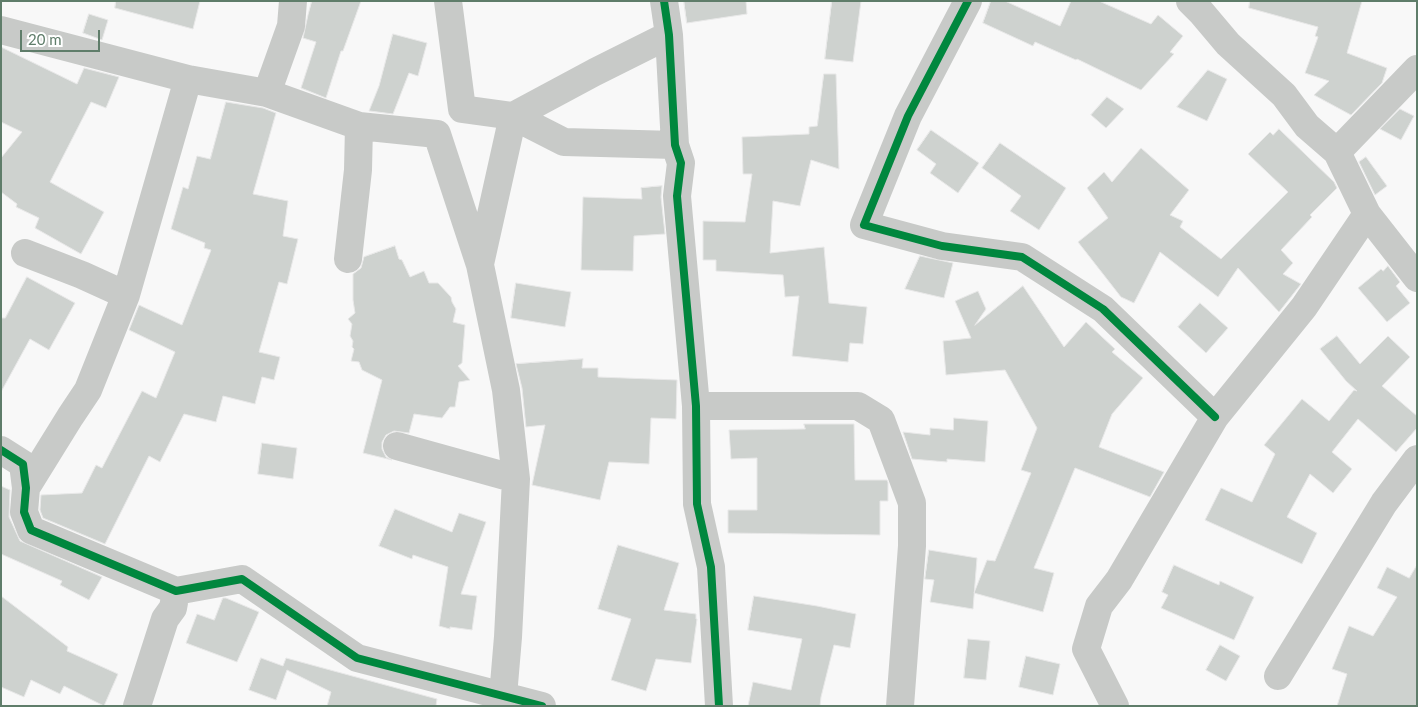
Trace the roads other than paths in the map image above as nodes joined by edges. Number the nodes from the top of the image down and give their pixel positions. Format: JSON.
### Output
{"nodes":[{"id":1,"x":293,"y":1,"type":"edge"},
{"id":2,"x":448,"y":1,"type":"edge"},
{"id":3,"x":664,"y":1,"type":"edge"},
{"id":4,"x":968,"y":1,"type":"edge"},
{"id":5,"x":1202,"y":5,"type":"edge"},
{"id":6,"x":1,"y":30,"type":"edge"},
{"id":7,"x":668,"y":35,"type":"junction"},
{"id":8,"x":1417,"y":69,"type":"edge"},
{"id":9,"x":188,"y":79,"type":"junction"},
{"id":10,"x":267,"y":93,"type":"junction"},
{"id":11,"x":462,"y":109,"type":"junction"},
{"id":12,"x":513,"y":116,"type":"junction"},
{"id":13,"x":359,"y":126,"type":"junction"},
{"id":14,"x":437,"y":134,"type":"junction"},
{"id":15,"x":675,"y":145,"type":"junction"},
{"id":16,"x":1337,"y":152,"type":"junction"},
{"id":17,"x":1367,"y":214,"type":"junction"},
{"id":18,"x":25,"y":253,"type":"dead end"},
{"id":19,"x":348,"y":259,"type":"dead end"},
{"id":20,"x":480,"y":265,"type":"junction"},
{"id":21,"x":1417,"y":278,"type":"edge"},
{"id":22,"x":126,"y":295,"type":"junction"},
{"id":23,"x":696,"y":406,"type":"junction"},
{"id":24,"x":1215,"y":417,"type":"junction"},
{"id":25,"x":396,"y":446,"type":"dead end"},
{"id":26,"x":1,"y":450,"type":"edge"},
{"id":27,"x":1417,"y":459,"type":"edge"},
{"id":28,"x":516,"y":479,"type":"junction"},
{"id":29,"x":26,"y":488,"type":"junction"},
{"id":30,"x":176,"y":591,"type":"junction"},
{"id":31,"x":1278,"y":676,"type":"dead end"},
{"id":32,"x":503,"y":696,"type":"junction"},
{"id":33,"x":137,"y":706,"type":"edge"},
{"id":34,"x":542,"y":706,"type":"edge"},
{"id":35,"x":719,"y":706,"type":"edge"},
{"id":36,"x":900,"y":706,"type":"edge"},
{"id":37,"x":1114,"y":706,"type":"edge"}],
"edges":[{"from":1,"to":10,"type":"street"},
{"from":2,"to":11,"type":"street"},
{"from":3,"to":7,"type":"street"},
{"from":4,"to":24,"type":"street"},
{"from":5,"to":16,"type":"street"},
{"from":6,"to":9,"type":"street"},
{"from":7,"to":12,"type":"street"},
{"from":7,"to":15,"type":"street"},
{"from":8,"to":16,"type":"street"},
{"from":9,"to":10,"type":"street"},
{"from":9,"to":22,"type":"street"},
{"from":10,"to":13,"type":"street"},
{"from":11,"to":12,"type":"street"},
{"from":11,"to":14,"type":"street"},
{"from":12,"to":15,"type":"street"},
{"from":12,"to":20,"type":"street"},
{"from":13,"to":14,"type":"street"},
{"from":13,"to":19,"type":"street"},
{"from":14,"to":20,"type":"street"},
{"from":15,"to":23,"type":"street"},
{"from":16,"to":17,"type":"street"},
{"from":17,"to":21,"type":"street"},
{"from":17,"to":24,"type":"street"},
{"from":18,"to":22,"type":"street"},
{"from":20,"to":28,"type":"street"},
{"from":22,"to":29,"type":"street"},
{"from":23,"to":35,"type":"street"},
{"from":23,"to":36,"type":"street"},
{"from":24,"to":37,"type":"street"},
{"from":25,"to":28,"type":"street"},
{"from":26,"to":29,"type":"street"},
{"from":27,"to":31,"type":"street"},
{"from":28,"to":32,"type":"street"},
{"from":29,"to":30,"type":"street"},
{"from":30,"to":32,"type":"street"},
{"from":30,"to":33,"type":"street"},
{"from":32,"to":34,"type":"street"}]}
